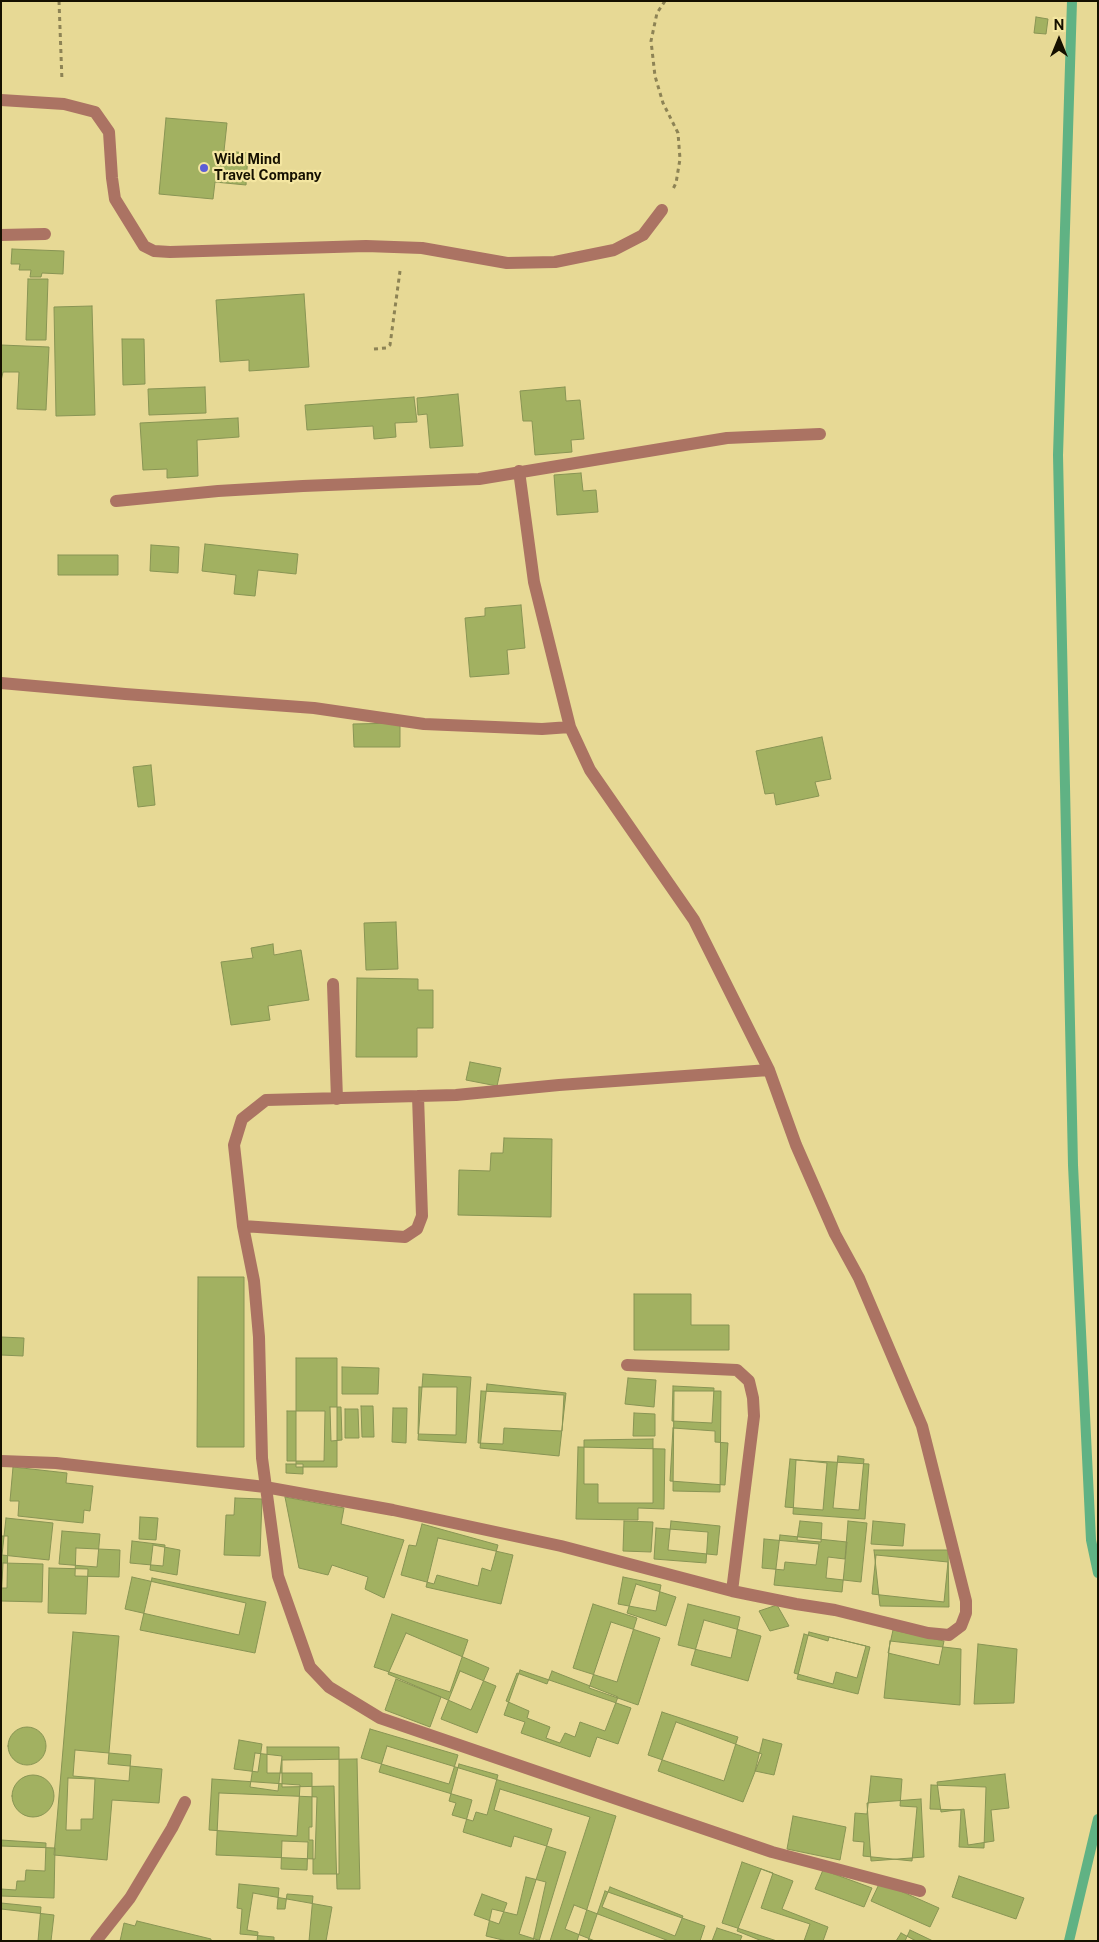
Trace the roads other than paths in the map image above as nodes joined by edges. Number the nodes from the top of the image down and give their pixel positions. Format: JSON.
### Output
{"nodes":[{"id":1,"x":1,"y":100,"type":"edge"},
{"id":2,"x":662,"y":210,"type":"road end"},
{"id":3,"x":45,"y":234,"type":"dead end"},
{"id":4,"x":1,"y":235,"type":"edge"},
{"id":5,"x":820,"y":434,"type":"dead end"},
{"id":6,"x":518,"y":471,"type":"junction"},
{"id":7,"x":116,"y":501,"type":"dead end"},
{"id":8,"x":1,"y":683,"type":"edge"},
{"id":9,"x":570,"y":727,"type":"junction"},
{"id":10,"x":333,"y":984,"type":"dead end"},
{"id":11,"x":769,"y":1070,"type":"junction"},
{"id":12,"x":418,"y":1096,"type":"junction"},
{"id":13,"x":337,"y":1099,"type":"junction"},
{"id":14,"x":243,"y":1226,"type":"junction"},
{"id":15,"x":626,"y":1365,"type":"dead end"},
{"id":16,"x":1,"y":1461,"type":"edge"},
{"id":17,"x":265,"y":1487,"type":"junction"},
{"id":18,"x":732,"y":1591,"type":"junction"},
{"id":19,"x":185,"y":1802,"type":"dead end"},
{"id":20,"x":920,"y":1892,"type":"dead end"},
{"id":21,"x":96,"y":1941,"type":"edge"}],
"edges":[{"from":1,"to":2,"type":"street"},
{"from":3,"to":4,"type":"street"},
{"from":5,"to":6,"type":"street"},
{"from":6,"to":7,"type":"street"},
{"from":6,"to":9,"type":"street"},
{"from":8,"to":9,"type":"street"},
{"from":9,"to":11,"type":"street"},
{"from":10,"to":13,"type":"street"},
{"from":11,"to":12,"type":"street"},
{"from":11,"to":18,"type":"street"},
{"from":12,"to":13,"type":"street"},
{"from":12,"to":14,"type":"street"},
{"from":13,"to":14,"type":"street"},
{"from":14,"to":17,"type":"street"},
{"from":15,"to":18,"type":"street"},
{"from":16,"to":17,"type":"street"},
{"from":17,"to":18,"type":"street"},
{"from":17,"to":20,"type":"street"},
{"from":19,"to":21,"type":"street"}]}
